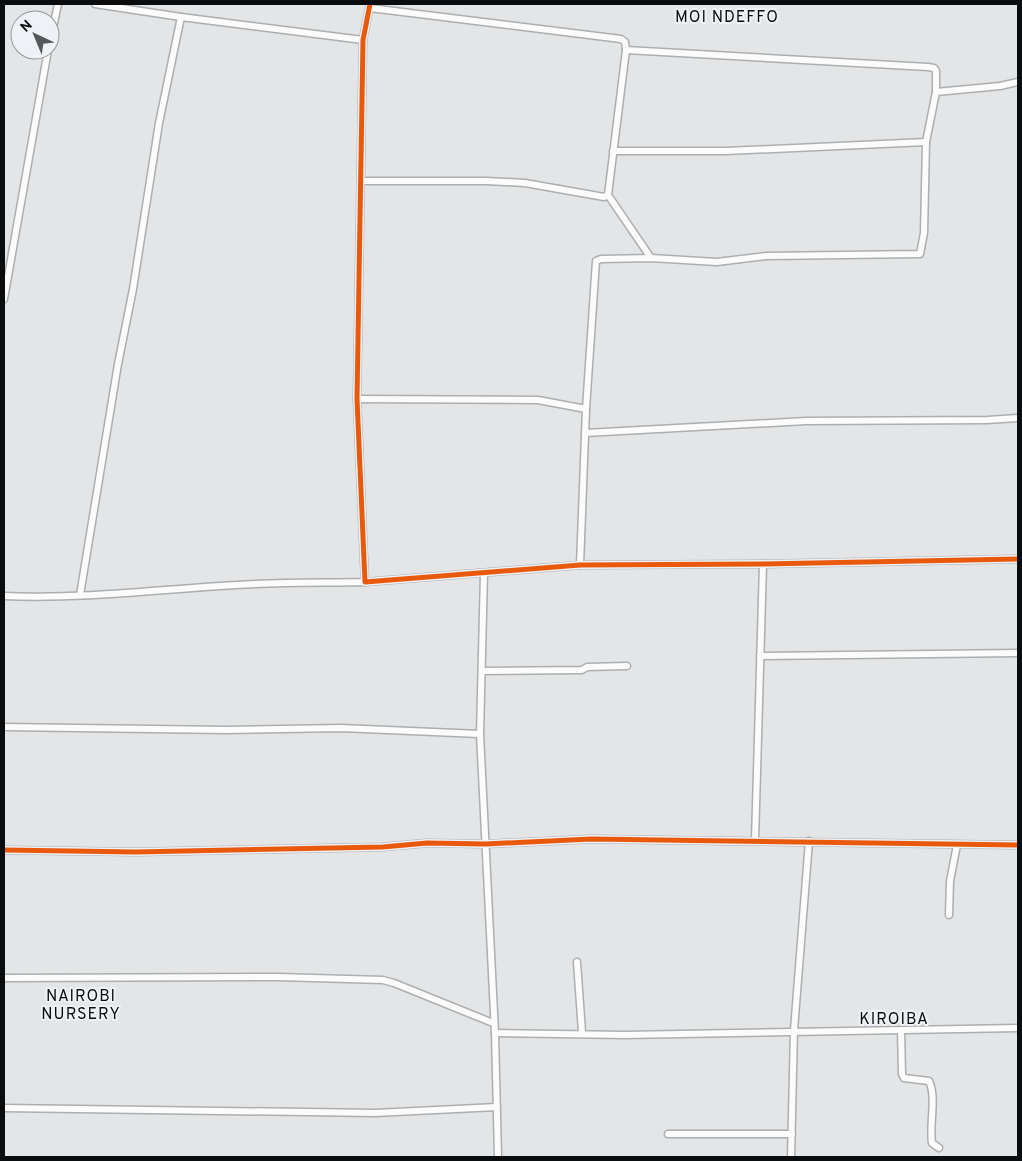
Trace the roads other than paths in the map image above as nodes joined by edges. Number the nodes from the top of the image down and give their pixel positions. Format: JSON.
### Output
{"nodes":[{"id":1,"x":95,"y":4,"type":"edge"},
{"id":2,"x":370,"y":6,"type":"edge"},
{"id":3,"x":181,"y":17,"type":"junction"},
{"id":4,"x":363,"y":40,"type":"junction"},
{"id":5,"x":626,"y":50,"type":"junction"},
{"id":6,"x":46,"y":60,"type":"edge"},
{"id":7,"x":1018,"y":82,"type":"edge"},
{"id":8,"x":936,"y":92,"type":"junction"},
{"id":9,"x":926,"y":142,"type":"junction"},
{"id":10,"x":613,"y":151,"type":"junction"},
{"id":11,"x":361,"y":181,"type":"junction"},
{"id":12,"x":608,"y":195,"type":"junction"},
{"id":13,"x":651,"y":258,"type":"junction"},
{"id":14,"x":4,"y":300,"type":"edge"},
{"id":15,"x":357,"y":399,"type":"junction"},
{"id":16,"x":586,"y":410,"type":"junction"},
{"id":17,"x":1018,"y":418,"type":"edge"},
{"id":18,"x":585,"y":433,"type":"junction"},
{"id":19,"x":1018,"y":559,"type":"edge"},
{"id":20,"x":763,"y":564,"type":"junction"},
{"id":21,"x":580,"y":565,"type":"junction"},
{"id":22,"x":484,"y":573,"type":"junction"},
{"id":23,"x":365,"y":582,"type":"junction"},
{"id":24,"x":80,"y":595,"type":"junction"},
{"id":25,"x":4,"y":596,"type":"edge"},
{"id":26,"x":1018,"y":654,"type":"edge"},
{"id":27,"x":760,"y":656,"type":"junction"},
{"id":28,"x":628,"y":666,"type":"dead end"},
{"id":29,"x":482,"y":670,"type":"junction"},
{"id":30,"x":4,"y":727,"type":"edge"},
{"id":31,"x":480,"y":734,"type":"junction"},
{"id":32,"x":755,"y":841,"type":"junction"},
{"id":33,"x":809,"y":841,"type":"junction"},
{"id":34,"x":486,"y":844,"type":"junction"},
{"id":35,"x":1018,"y":844,"type":"edge"},
{"id":36,"x":956,"y":845,"type":"junction"},
{"id":37,"x":4,"y":850,"type":"edge"},
{"id":38,"x":949,"y":915,"type":"dead end"},
{"id":39,"x":577,"y":962,"type":"dead end"},
{"id":40,"x":4,"y":978,"type":"edge"},
{"id":41,"x":493,"y":1023,"type":"junction"},
{"id":42,"x":1018,"y":1028,"type":"edge"},
{"id":43,"x":794,"y":1030,"type":"junction"},
{"id":44,"x":902,"y":1030,"type":"junction"},
{"id":45,"x":582,"y":1032,"type":"junction"},
{"id":46,"x":495,"y":1033,"type":"junction"},
{"id":47,"x":497,"y":1107,"type":"junction"},
{"id":48,"x":4,"y":1108,"type":"edge"},
{"id":49,"x":668,"y":1134,"type":"dead end"},
{"id":50,"x":792,"y":1134,"type":"junction"},
{"id":51,"x":939,"y":1148,"type":"dead end"},
{"id":52,"x":498,"y":1157,"type":"edge"},
{"id":53,"x":790,"y":1157,"type":"edge"}],
"edges":[{"from":1,"to":3,"type":"street"},
{"from":2,"to":4,"type":"street"},
{"from":2,"to":5,"type":"street"},
{"from":3,"to":4,"type":"street"},
{"from":3,"to":24,"type":"street"},
{"from":4,"to":11,"type":"street"},
{"from":5,"to":8,"type":"street"},
{"from":5,"to":10,"type":"street"},
{"from":6,"to":14,"type":"street"},
{"from":7,"to":8,"type":"street"},
{"from":8,"to":9,"type":"street"},
{"from":9,"to":10,"type":"street"},
{"from":9,"to":13,"type":"street"},
{"from":10,"to":12,"type":"street"},
{"from":11,"to":12,"type":"street"},
{"from":11,"to":15,"type":"street"},
{"from":12,"to":13,"type":"street"},
{"from":13,"to":16,"type":"street"},
{"from":15,"to":16,"type":"street"},
{"from":15,"to":23,"type":"street"},
{"from":16,"to":18,"type":"street"},
{"from":17,"to":18,"type":"street"},
{"from":18,"to":21,"type":"street"},
{"from":19,"to":20,"type":"street"},
{"from":20,"to":21,"type":"street"},
{"from":20,"to":27,"type":"street"},
{"from":21,"to":22,"type":"street"},
{"from":22,"to":23,"type":"street"},
{"from":22,"to":29,"type":"street"},
{"from":23,"to":24,"type":"street"},
{"from":24,"to":25,"type":"street"},
{"from":26,"to":27,"type":"street"},
{"from":27,"to":32,"type":"street"},
{"from":28,"to":29,"type":"street"},
{"from":29,"to":31,"type":"street"},
{"from":30,"to":31,"type":"street"},
{"from":31,"to":34,"type":"street"},
{"from":32,"to":33,"type":"street"},
{"from":32,"to":34,"type":"street"},
{"from":33,"to":36,"type":"street"},
{"from":33,"to":43,"type":"street"},
{"from":34,"to":37,"type":"street"},
{"from":34,"to":41,"type":"street"},
{"from":35,"to":36,"type":"street"},
{"from":36,"to":38,"type":"street"},
{"from":39,"to":45,"type":"street"},
{"from":40,"to":41,"type":"street"},
{"from":41,"to":46,"type":"street"},
{"from":42,"to":44,"type":"street"},
{"from":43,"to":44,"type":"street"},
{"from":43,"to":45,"type":"street"},
{"from":43,"to":50,"type":"street"},
{"from":44,"to":51,"type":"street"},
{"from":45,"to":46,"type":"street"},
{"from":46,"to":47,"type":"street"},
{"from":47,"to":48,"type":"street"},
{"from":47,"to":52,"type":"street"},
{"from":49,"to":50,"type":"street"},
{"from":50,"to":53,"type":"street"}]}
